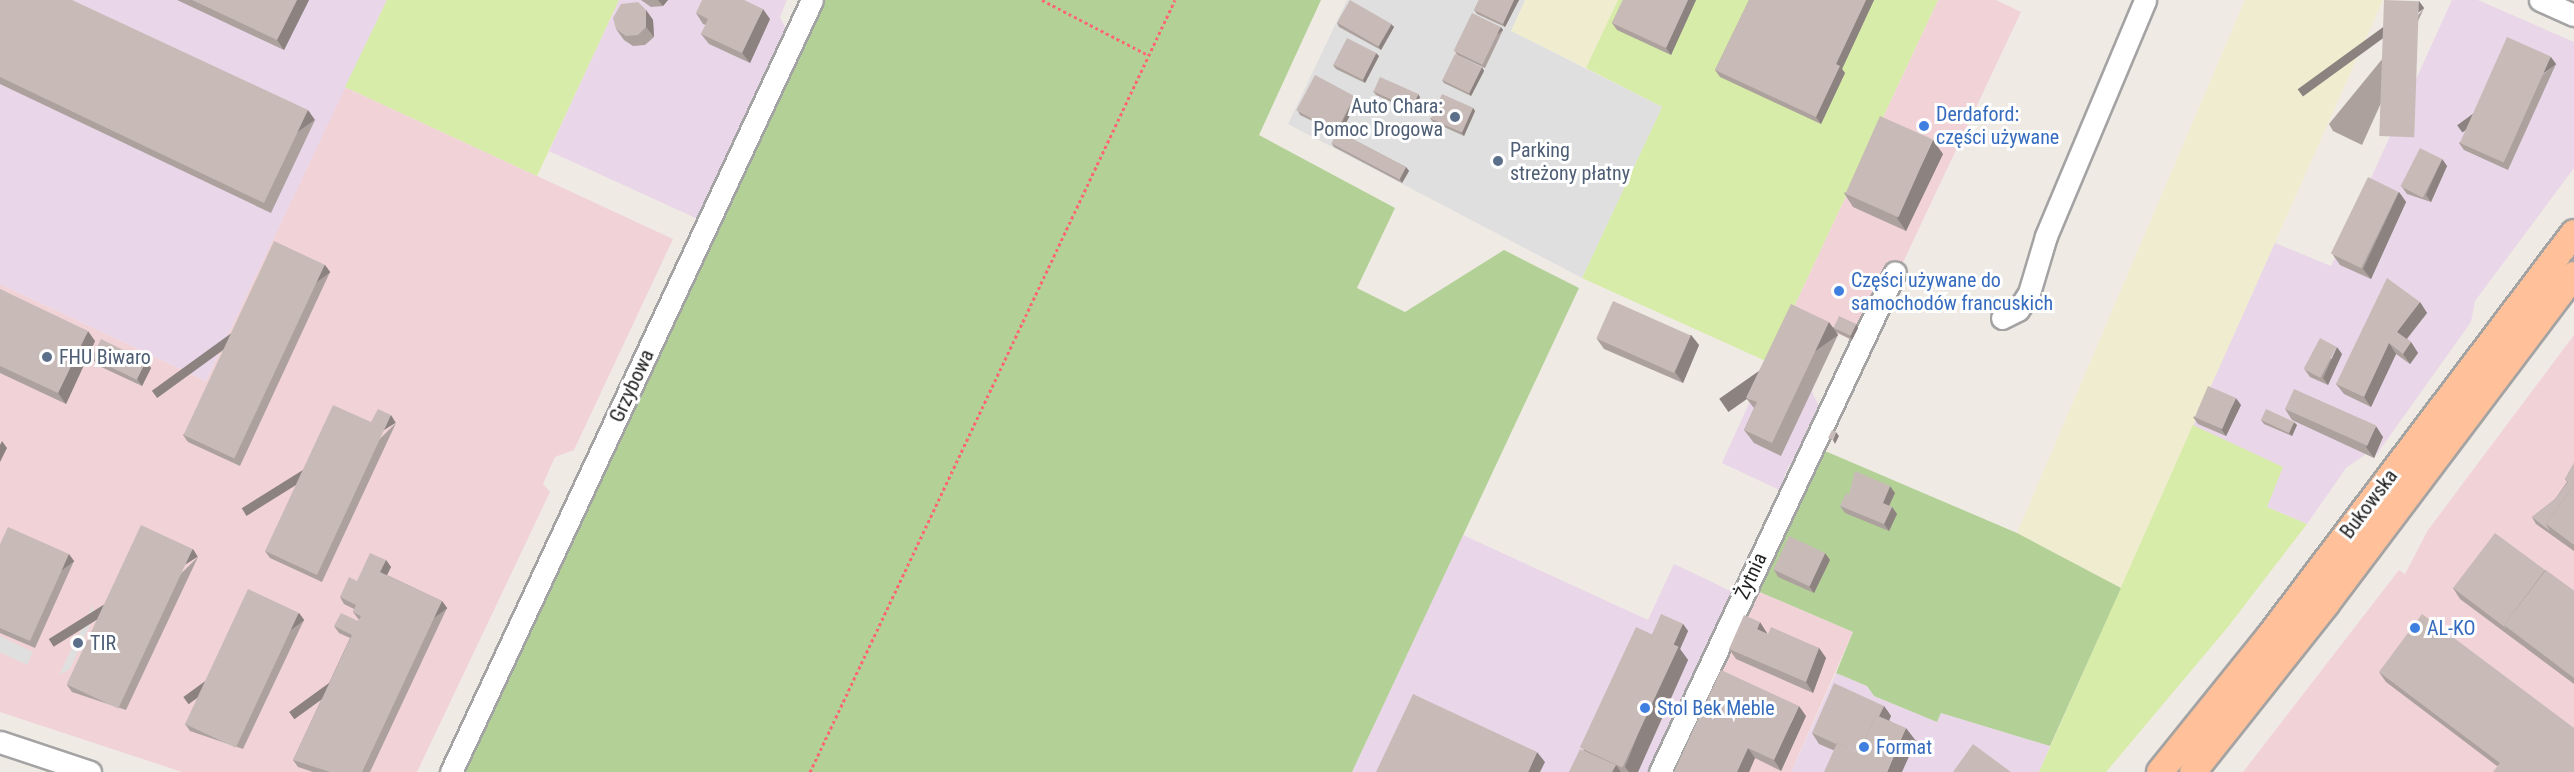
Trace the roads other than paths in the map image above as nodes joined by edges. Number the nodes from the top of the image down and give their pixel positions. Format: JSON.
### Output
{"nodes":[{"id":1,"x":812,"y":0,"type":"edge"},
{"id":2,"x":2145,"y":0,"type":"edge"},
{"id":3,"x":2540,"y":0,"type":"edge"},
{"id":4,"x":2574,"y":15,"type":"edge"},
{"id":5,"x":2574,"y":233,"type":"edge"},
{"id":6,"x":1894,"y":272,"type":"dead end"},
{"id":7,"x":2574,"y":275,"type":"edge"},
{"id":8,"x":2002,"y":318,"type":"dead end"},
{"id":9,"x":0,"y":742,"type":"edge"},
{"id":10,"x":90,"y":772,"type":"edge"},
{"id":11,"x":451,"y":772,"type":"edge"},
{"id":12,"x":1660,"y":772,"type":"edge"},
{"id":13,"x":2160,"y":772,"type":"edge"},
{"id":14,"x":2193,"y":772,"type":"edge"}],
"edges":[{"from":1,"to":11,"type":"street","name":"Grzybowa"},
{"from":2,"to":8,"type":"street"},
{"from":3,"to":4,"type":"street"},
{"from":5,"to":13,"type":"main road","name":"Bukowska"},
{"from":6,"to":12,"type":"street","name":"Żytnia"},
{"from":7,"to":14,"type":"main road","name":"Bukowska"},
{"from":9,"to":10,"type":"street"}]}
